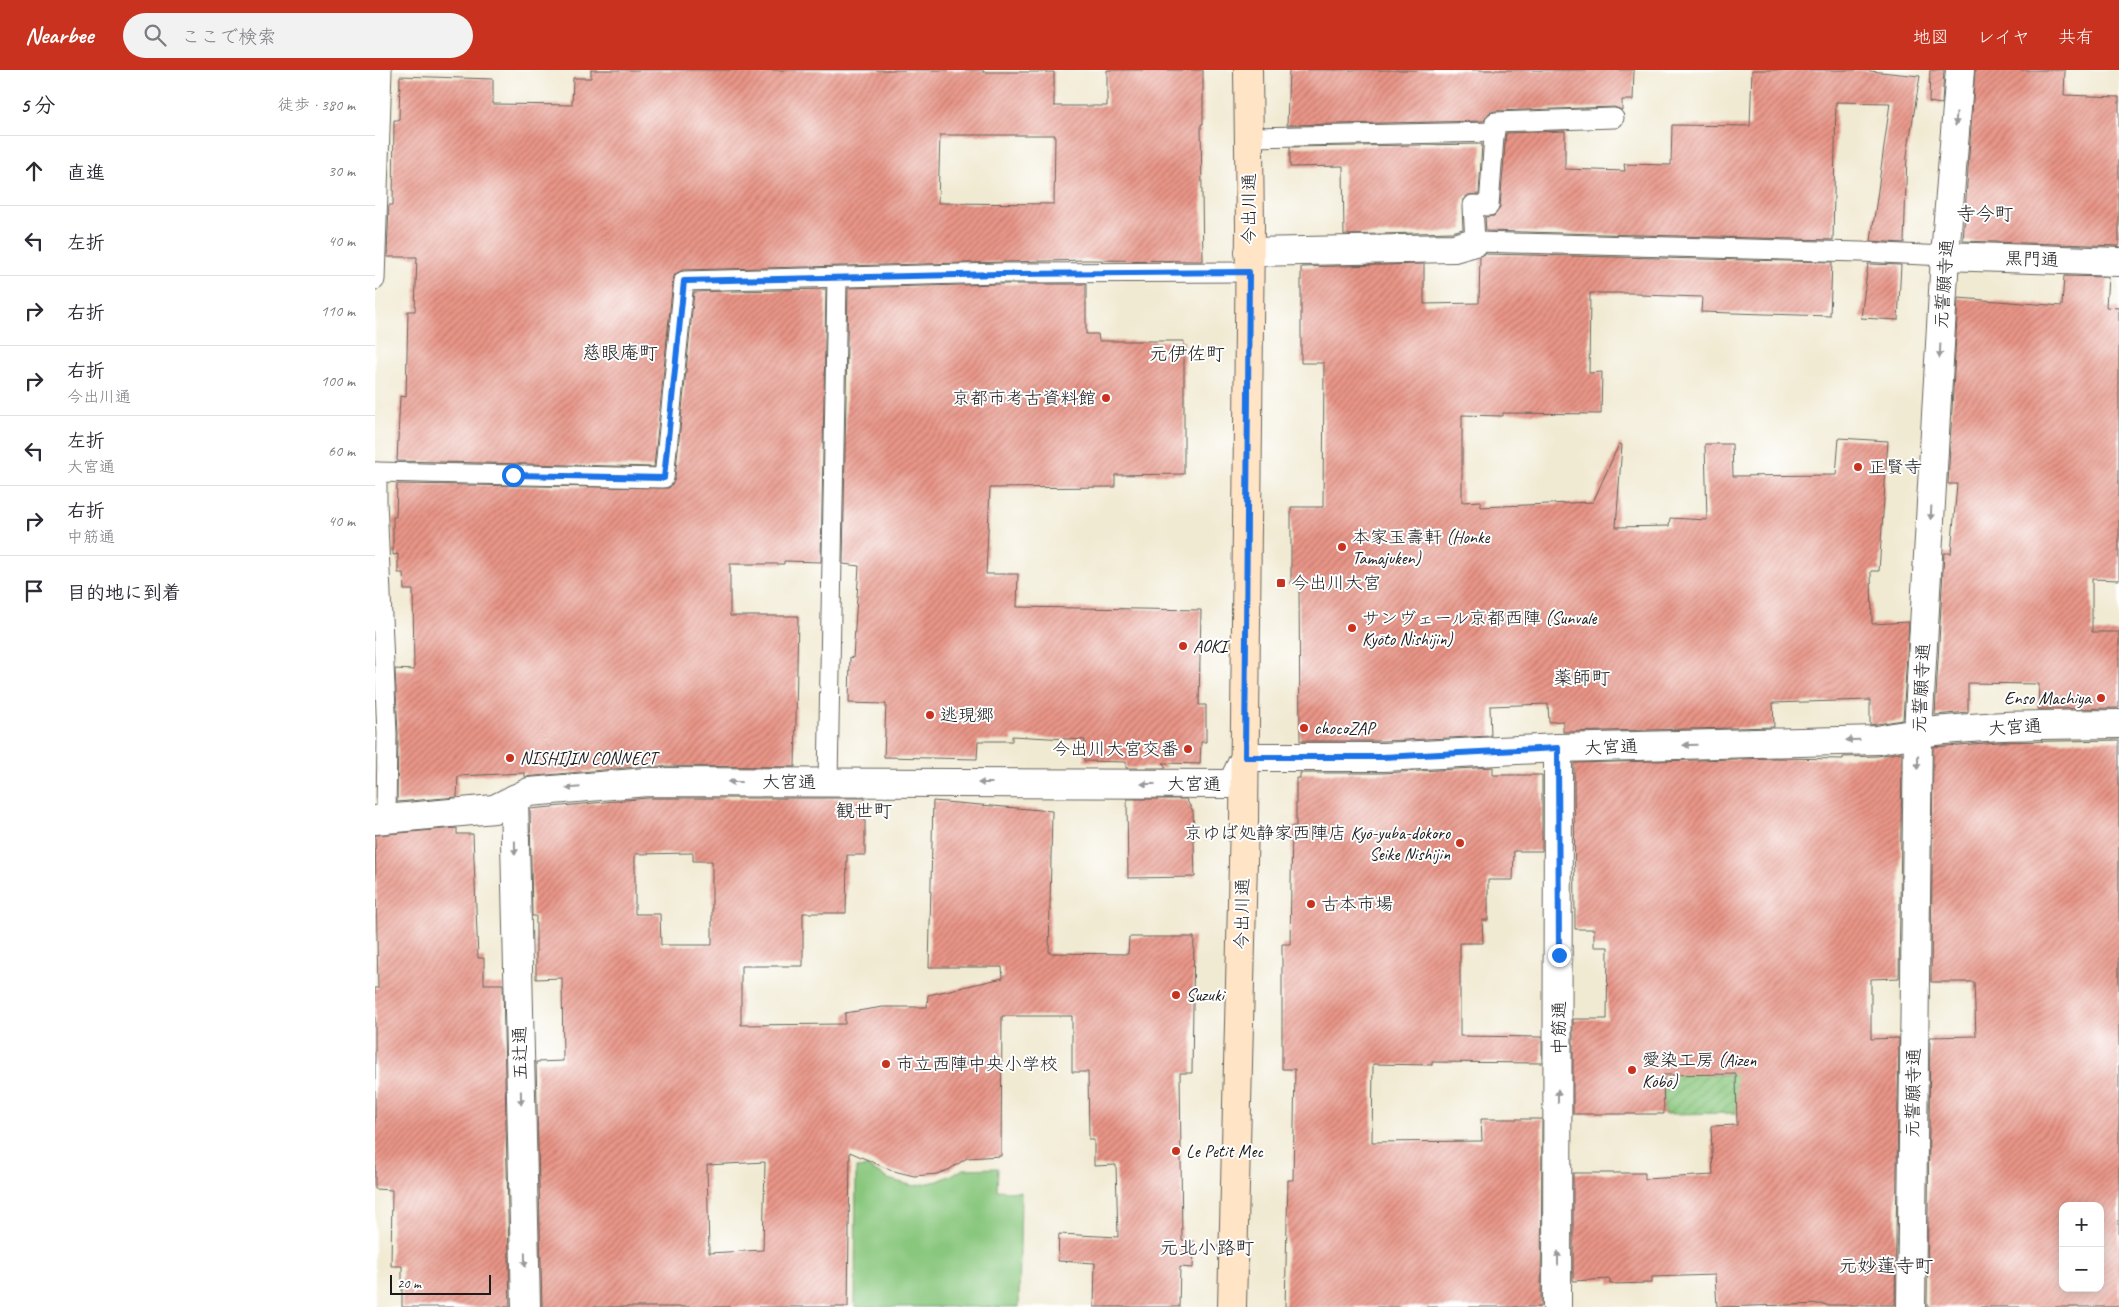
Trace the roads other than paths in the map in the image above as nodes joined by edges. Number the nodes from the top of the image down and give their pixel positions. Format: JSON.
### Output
{"nodes":[{"id":1,"x":382,"y":70,"type":"edge"},
{"id":2,"x":1248,"y":70,"type":"edge"},
{"id":3,"x":1960,"y":70,"type":"edge"},
{"id":4,"x":1613,"y":118,"type":"dead end"},
{"id":5,"x":1495,"y":132,"type":"junction"},
{"id":6,"x":1248,"y":137,"type":"junction"},
{"id":7,"x":1475,"y":242,"type":"junction"},
{"id":8,"x":1945,"y":256,"type":"junction"},
{"id":9,"x":1249,"y":262,"type":"junction"},
{"id":10,"x":2119,"y":262,"type":"edge"},
{"id":11,"x":837,"y":278,"type":"junction"},
{"id":12,"x":375,"y":280,"type":"edge"},
{"id":13,"x":376,"y":472,"type":"edge"},
{"id":14,"x":2119,"y":724,"type":"edge"},
{"id":15,"x":1918,"y":732,"type":"junction"},
{"id":16,"x":1558,"y":748,"type":"junction"},
{"id":17,"x":1245,"y":757,"type":"junction"},
{"id":18,"x":828,"y":782,"type":"junction"},
{"id":19,"x":514,"y":799,"type":"junction"},
{"id":20,"x":380,"y":820,"type":"edge"},
{"id":21,"x":526,"y":1307,"type":"edge"},
{"id":22,"x":1232,"y":1307,"type":"edge"},
{"id":23,"x":1557,"y":1307,"type":"edge"},
{"id":24,"x":1911,"y":1307,"type":"edge"}],
"edges":[{"from":1,"to":12,"type":"lane"},
{"from":2,"to":6,"type":"main road","name":"今出川通"},
{"from":3,"to":8,"type":"street","name":"元誓願寺通","one_way":true},
{"from":4,"to":5,"type":"lane"},
{"from":5,"to":6,"type":"lane"},
{"from":5,"to":7,"type":"lane"},
{"from":6,"to":9,"type":"main road","name":"今出川通"},
{"from":7,"to":8,"type":"lane"},
{"from":7,"to":9,"type":"street"},
{"from":8,"to":10,"type":"street","name":"黒門通"},
{"from":8,"to":15,"type":"street","name":"元誓願寺通","one_way":true},
{"from":9,"to":11,"type":"lane"},
{"from":9,"to":17,"type":"main road","name":"今出川通"},
{"from":11,"to":13,"type":"lane"},
{"from":11,"to":18,"type":"lane"},
{"from":13,"to":20,"type":"lane"},
{"from":14,"to":15,"type":"street","name":"大宮通"},
{"from":15,"to":16,"type":"street","name":"大宮通","one_way":true},
{"from":15,"to":24,"type":"street","name":"元誓願寺通","one_way":true},
{"from":16,"to":17,"type":"street","name":"大宮通"},
{"from":23,"to":16,"type":"street","name":"中筋通","one_way":true},
{"from":17,"to":18,"type":"street","name":"大宮通","one_way":true},
{"from":17,"to":22,"type":"main road","name":"今出川通"},
{"from":18,"to":19,"type":"street","name":"大宮通","one_way":true},
{"from":19,"to":20,"type":"street","name":"大宮通"},
{"from":19,"to":21,"type":"street","name":"五辻通","one_way":true}]}
